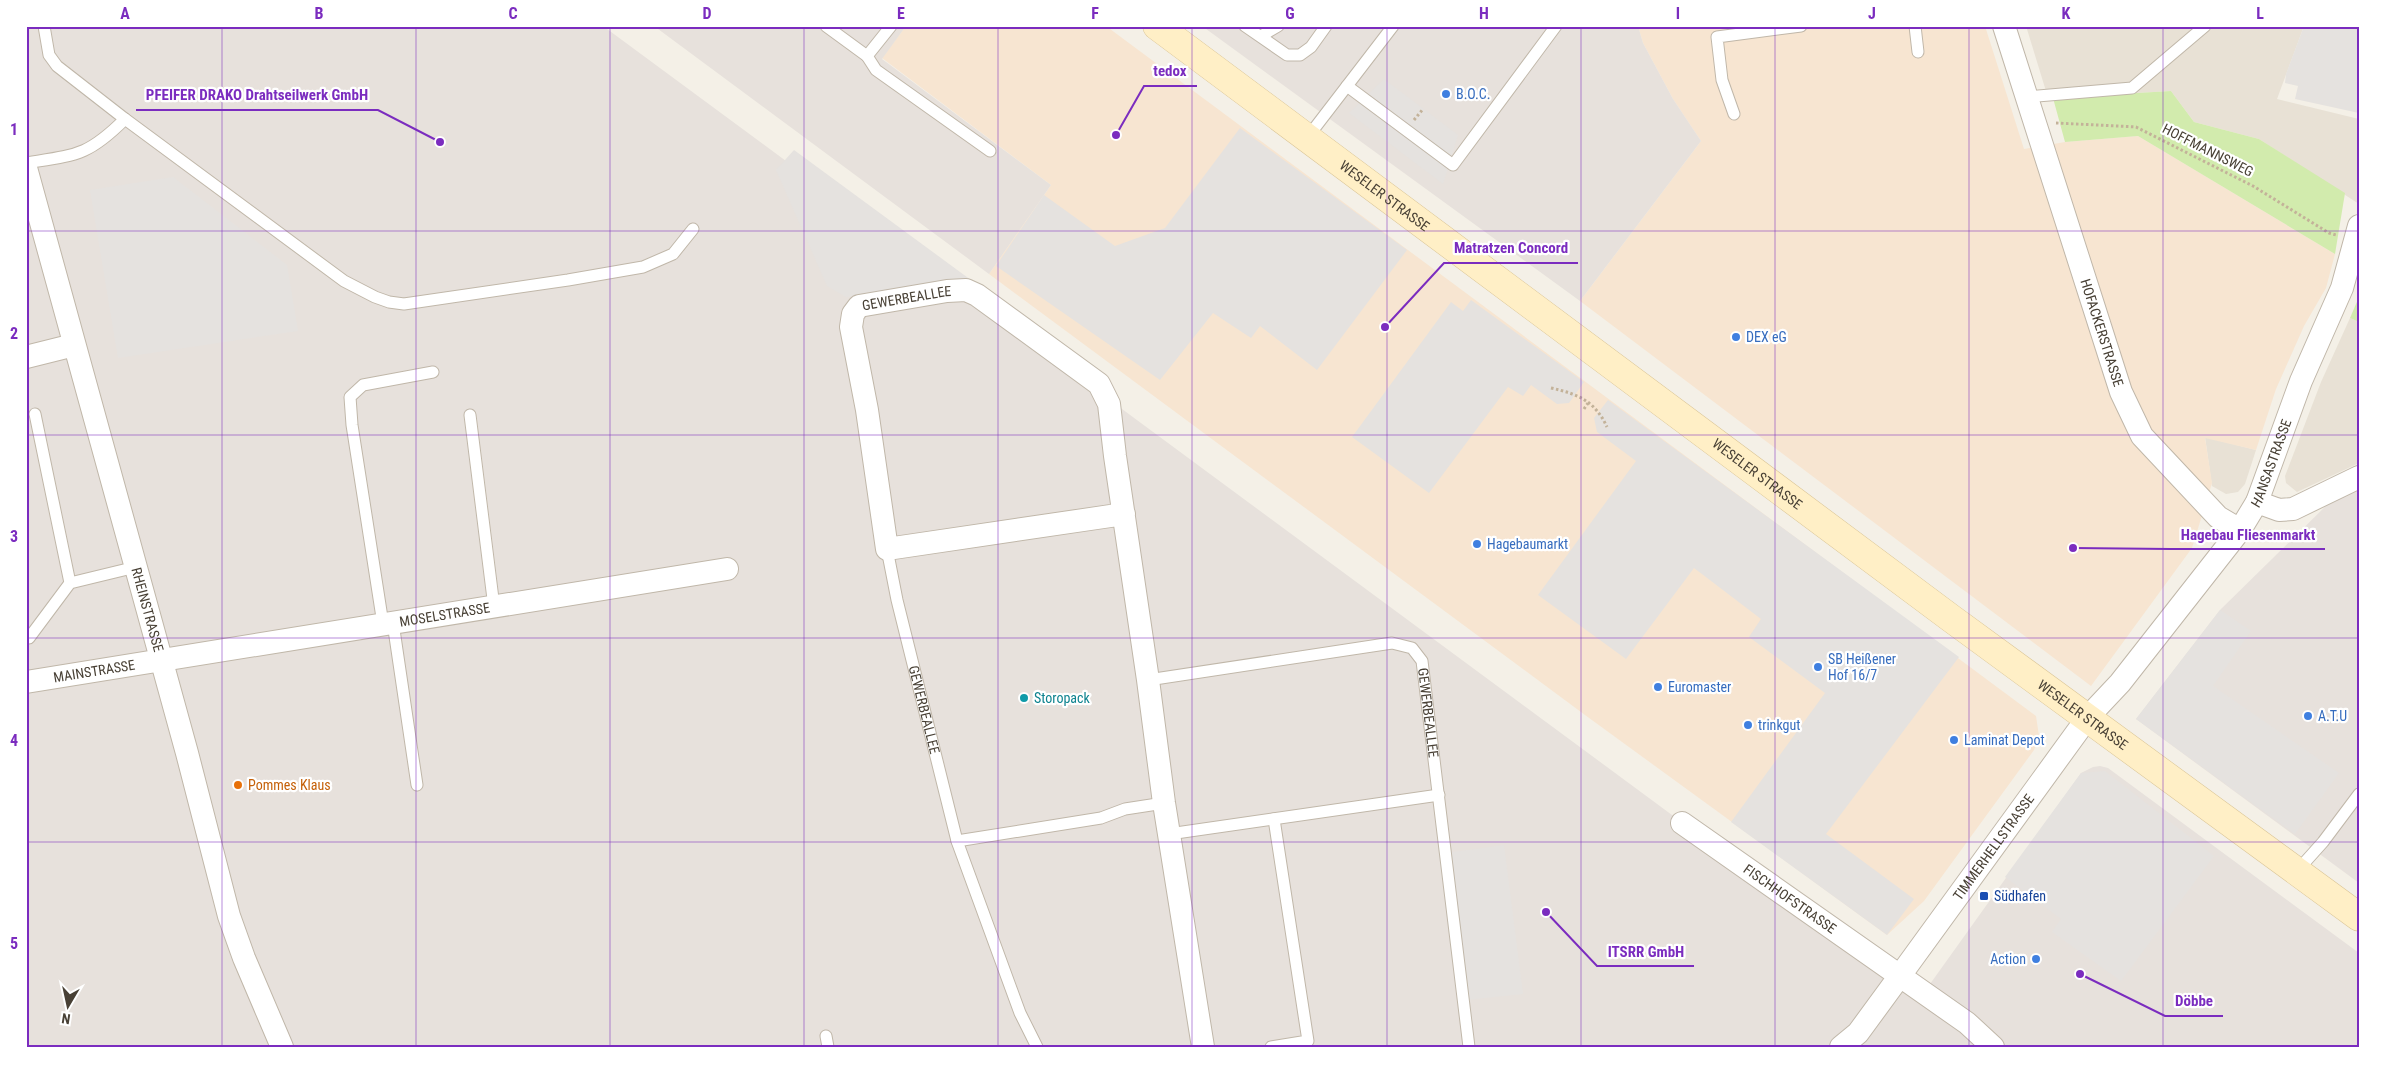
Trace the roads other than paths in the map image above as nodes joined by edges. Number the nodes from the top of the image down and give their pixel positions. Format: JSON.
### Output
{"nodes":[{"id":1,"x":44,"y":26,"type":"edge"},
{"id":2,"x":826,"y":26,"type":"edge"},
{"id":3,"x":891,"y":26,"type":"edge"},
{"id":4,"x":1157,"y":26,"type":"edge"},
{"id":5,"x":1245,"y":26,"type":"edge"},
{"id":6,"x":1278,"y":26,"type":"edge"},
{"id":7,"x":1326,"y":26,"type":"edge"},
{"id":8,"x":1393,"y":26,"type":"edge"},
{"id":9,"x":1556,"y":26,"type":"edge"},
{"id":10,"x":1801,"y":26,"type":"edge"},
{"id":11,"x":1915,"y":26,"type":"edge"},
{"id":12,"x":2004,"y":26,"type":"edge"},
{"id":13,"x":2205,"y":26,"type":"edge"},
{"id":14,"x":1261,"y":36,"type":"junction"},
{"id":15,"x":1918,"y":52,"type":"dead end"},
{"id":16,"x":867,"y":56,"type":"junction"},
{"id":17,"x":1347,"y":86,"type":"junction"},
{"id":18,"x":2027,"y":97,"type":"junction"},
{"id":19,"x":1734,"y":114,"type":"dead end"},
{"id":20,"x":125,"y":119,"type":"junction"},
{"id":21,"x":1307,"y":138,"type":"junction"},
{"id":22,"x":990,"y":151,"type":"dead end"},
{"id":23,"x":26,"y":162,"type":"edge"},
{"id":24,"x":26,"y":168,"type":"edge"},
{"id":25,"x":33,"y":220,"type":"edge"},
{"id":26,"x":693,"y":229,"type":"dead end"},
{"id":27,"x":2357,"y":233,"type":"edge"},
{"id":28,"x":74,"y":345,"type":"junction"},
{"id":29,"x":26,"y":357,"type":"edge"},
{"id":30,"x":433,"y":372,"type":"dead end"},
{"id":31,"x":35,"y":414,"type":"dead end"},
{"id":32,"x":470,"y":414,"type":"dead end"},
{"id":33,"x":2359,"y":477,"type":"edge"},
{"id":34,"x":2257,"y":502,"type":"junction"},
{"id":35,"x":1124,"y":514,"type":"junction"},
{"id":36,"x":2240,"y":530,"type":"junction"},
{"id":37,"x":887,"y":549,"type":"junction"},
{"id":38,"x":136,"y":567,"type":"junction"},
{"id":39,"x":727,"y":568,"type":"dead end"},
{"id":40,"x":70,"y":583,"type":"junction"},
{"id":41,"x":494,"y":606,"type":"junction"},
{"id":42,"x":388,"y":624,"type":"junction"},
{"id":43,"x":26,"y":638,"type":"edge"},
{"id":44,"x":162,"y":660,"type":"junction"},
{"id":45,"x":1148,"y":680,"type":"junction"},
{"id":46,"x":26,"y":682,"type":"edge"},
{"id":47,"x":2088,"y":718,"type":"junction"},
{"id":48,"x":417,"y":785,"type":"dead end"},
{"id":49,"x":1439,"y":794,"type":"junction"},
{"id":50,"x":2359,"y":794,"type":"edge"},
{"id":51,"x":1164,"y":803,"type":"junction"},
{"id":52,"x":1274,"y":819,"type":"junction"},
{"id":53,"x":1682,"y":824,"type":"dead end"},
{"id":54,"x":1169,"y":834,"type":"junction"},
{"id":55,"x":958,"y":841,"type":"junction"},
{"id":56,"x":2296,"y":871,"type":"junction"},
{"id":57,"x":2359,"y":917,"type":"edge"},
{"id":58,"x":1899,"y":977,"type":"junction"},
{"id":59,"x":282,"y":1047,"type":"edge"},
{"id":60,"x":1037,"y":1047,"type":"edge"},
{"id":61,"x":1202,"y":1047,"type":"edge"},
{"id":62,"x":1271,"y":1047,"type":"edge"},
{"id":63,"x":1470,"y":1047,"type":"edge"},
{"id":64,"x":1841,"y":1047,"type":"edge"},
{"id":65,"x":1993,"y":1047,"type":"edge"}],
"edges":[{"from":1,"to":20,"type":"lane"},
{"from":2,"to":16,"type":"lane"},
{"from":3,"to":16,"type":"lane"},
{"from":4,"to":21,"type":"main road","name":"WESELER STRASSE"},
{"from":5,"to":14,"type":"lane"},
{"from":6,"to":14,"type":"lane"},
{"from":7,"to":14,"type":"lane"},
{"from":8,"to":17,"type":"lane"},
{"from":9,"to":17,"type":"lane"},
{"from":10,"to":19,"type":"lane"},
{"from":11,"to":15,"type":"lane"},
{"from":12,"to":18,"type":"street","name":"HOFACKERSTRASSE"},
{"from":13,"to":18,"type":"lane"},
{"from":16,"to":22,"type":"lane"},
{"from":17,"to":21,"type":"lane"},
{"from":18,"to":36,"type":"street","name":"HOFACKERSTRASSE"},
{"from":20,"to":23,"type":"lane"},
{"from":20,"to":26,"type":"lane"},
{"from":21,"to":47,"type":"main road","name":"WESELER STRASSE"},
{"from":24,"to":25,"type":"street","name":"RHEINSTRASSE"},
{"from":25,"to":28,"type":"street","name":"RHEINSTRASSE"},
{"from":27,"to":34,"type":"street","name":"HANSASTRASSE"},
{"from":28,"to":29,"type":"street"},
{"from":28,"to":38,"type":"street","name":"RHEINSTRASSE"},
{"from":30,"to":42,"type":"lane"},
{"from":31,"to":40,"type":"lane"},
{"from":32,"to":41,"type":"lane"},
{"from":33,"to":34,"type":"street"},
{"from":34,"to":36,"type":"street","name":"HANSASTRASSE"},
{"from":35,"to":37,"type":"street"},
{"from":35,"to":37,"type":"street","name":"GEWERBEALLEE"},
{"from":35,"to":45,"type":"street","name":"GEWERBEALLEE"},
{"from":36,"to":47,"type":"street","name":"HANSASTRASSE"},
{"from":37,"to":55,"type":"lane","name":"GEWERBEALLEE"},
{"from":38,"to":40,"type":"lane"},
{"from":38,"to":44,"type":"street","name":"RHEINSTRASSE"},
{"from":39,"to":41,"type":"street","name":"MOSELSTRASSE"},
{"from":40,"to":43,"type":"lane"},
{"from":41,"to":42,"type":"street","name":"MOSELSTRASSE"},
{"from":42,"to":44,"type":"street","name":"MOSELSTRASSE"},
{"from":42,"to":48,"type":"lane"},
{"from":44,"to":46,"type":"street","name":"MAINSTRASSE"},
{"from":44,"to":59,"type":"street","name":"RHEINSTRASSE"},
{"from":45,"to":49,"type":"lane","name":"GEWERBEALLEE"},
{"from":45,"to":51,"type":"street","name":"GEWERBEALLEE"},
{"from":47,"to":56,"type":"main road","name":"WESELER STRASSE"},
{"from":47,"to":58,"type":"street","name":"TIMMERHELLSTRASSE"},
{"from":49,"to":52,"type":"lane"},
{"from":49,"to":63,"type":"lane","name":"GEWERBEALLEE"},
{"from":50,"to":56,"type":"lane"},
{"from":51,"to":54,"type":"street","name":"GEWERBEALLEE"},
{"from":51,"to":55,"type":"lane"},
{"from":52,"to":54,"type":"lane"},
{"from":52,"to":62,"type":"lane"},
{"from":53,"to":58,"type":"street","name":"FISCHHOFSTRASSE"},
{"from":54,"to":61,"type":"street","name":"GEWERBEALLEE"},
{"from":55,"to":60,"type":"lane","name":"GEWERBEALLEE"},
{"from":56,"to":57,"type":"main road","name":"WESELER STRASSE"},
{"from":58,"to":64,"type":"street","name":"TIMMERHELLSTRASSE"},
{"from":58,"to":65,"type":"street"}]}
